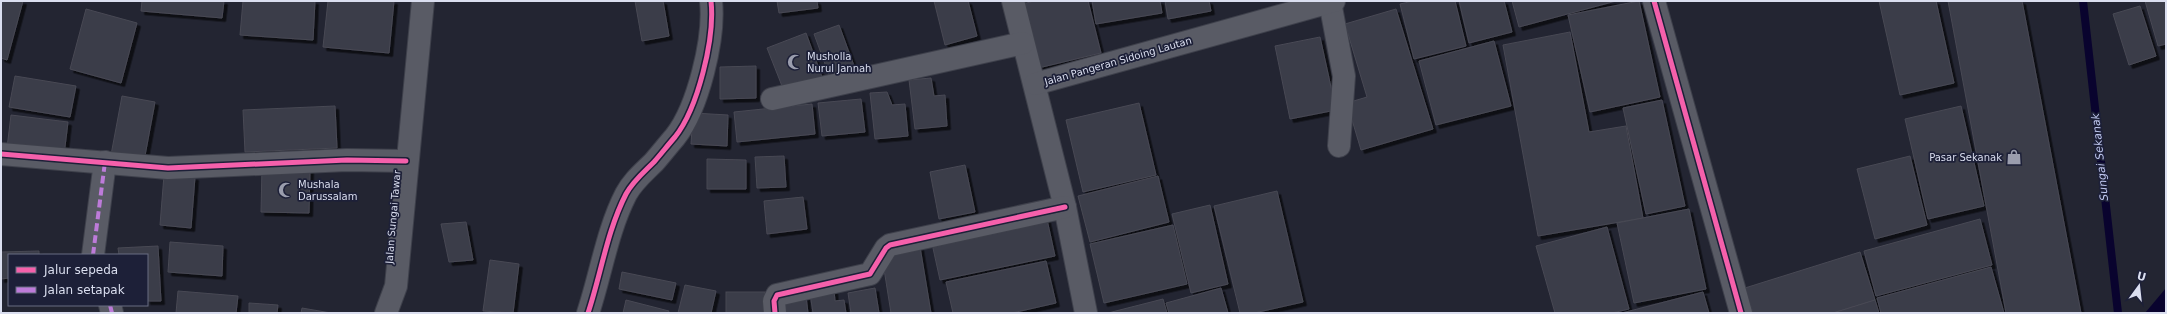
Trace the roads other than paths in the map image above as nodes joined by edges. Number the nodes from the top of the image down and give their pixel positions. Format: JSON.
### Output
{"nodes":[{"id":1,"x":423,"y":1,"type":"edge"},
{"id":2,"x":711,"y":1,"type":"edge"},
{"id":3,"x":1013,"y":1,"type":"edge"},
{"id":4,"x":1654,"y":1,"type":"edge"},
{"id":5,"x":1332,"y":2,"type":"edge"},
{"id":6,"x":1023,"y":43,"type":"junction"},
{"id":7,"x":1035,"y":84,"type":"junction"},
{"id":8,"x":772,"y":99,"type":"dead end"},
{"id":9,"x":1339,"y":146,"type":"dead end"},
{"id":10,"x":1,"y":154,"type":"edge"},
{"id":11,"x":406,"y":161,"type":"junction"},
{"id":12,"x":105,"y":162,"type":"junction"},
{"id":13,"x":1065,"y":207,"type":"junction"},
{"id":14,"x":93,"y":254,"type":"edge"},
{"id":15,"x":386,"y":313,"type":"edge"},
{"id":16,"x":588,"y":313,"type":"edge"},
{"id":17,"x":775,"y":313,"type":"edge"},
{"id":18,"x":1086,"y":313,"type":"edge"},
{"id":19,"x":1741,"y":313,"type":"edge"}],
"edges":[{"from":1,"to":11,"type":"street","name":"Jalan Sungai Tawar"},
{"from":2,"to":16,"type":"street"},
{"from":3,"to":6,"type":"street"},
{"from":4,"to":19,"type":"street"},
{"from":5,"to":7,"type":"street","name":"Jalan Pangeran Sidoing Lautan"},
{"from":5,"to":9,"type":"street"},
{"from":6,"to":7,"type":"street"},
{"from":6,"to":8,"type":"street"},
{"from":7,"to":13,"type":"street","name":"Jalan Pangeran Sidoing Lautan"},
{"from":10,"to":12,"type":"street"},
{"from":11,"to":12,"type":"street"},
{"from":11,"to":15,"type":"street","name":"Jalan Sungai Tawar"},
{"from":12,"to":14,"type":"street"},
{"from":13,"to":17,"type":"street"},
{"from":13,"to":18,"type":"street","name":"Jalan Pangeran Sidoing Lautan"}]}
